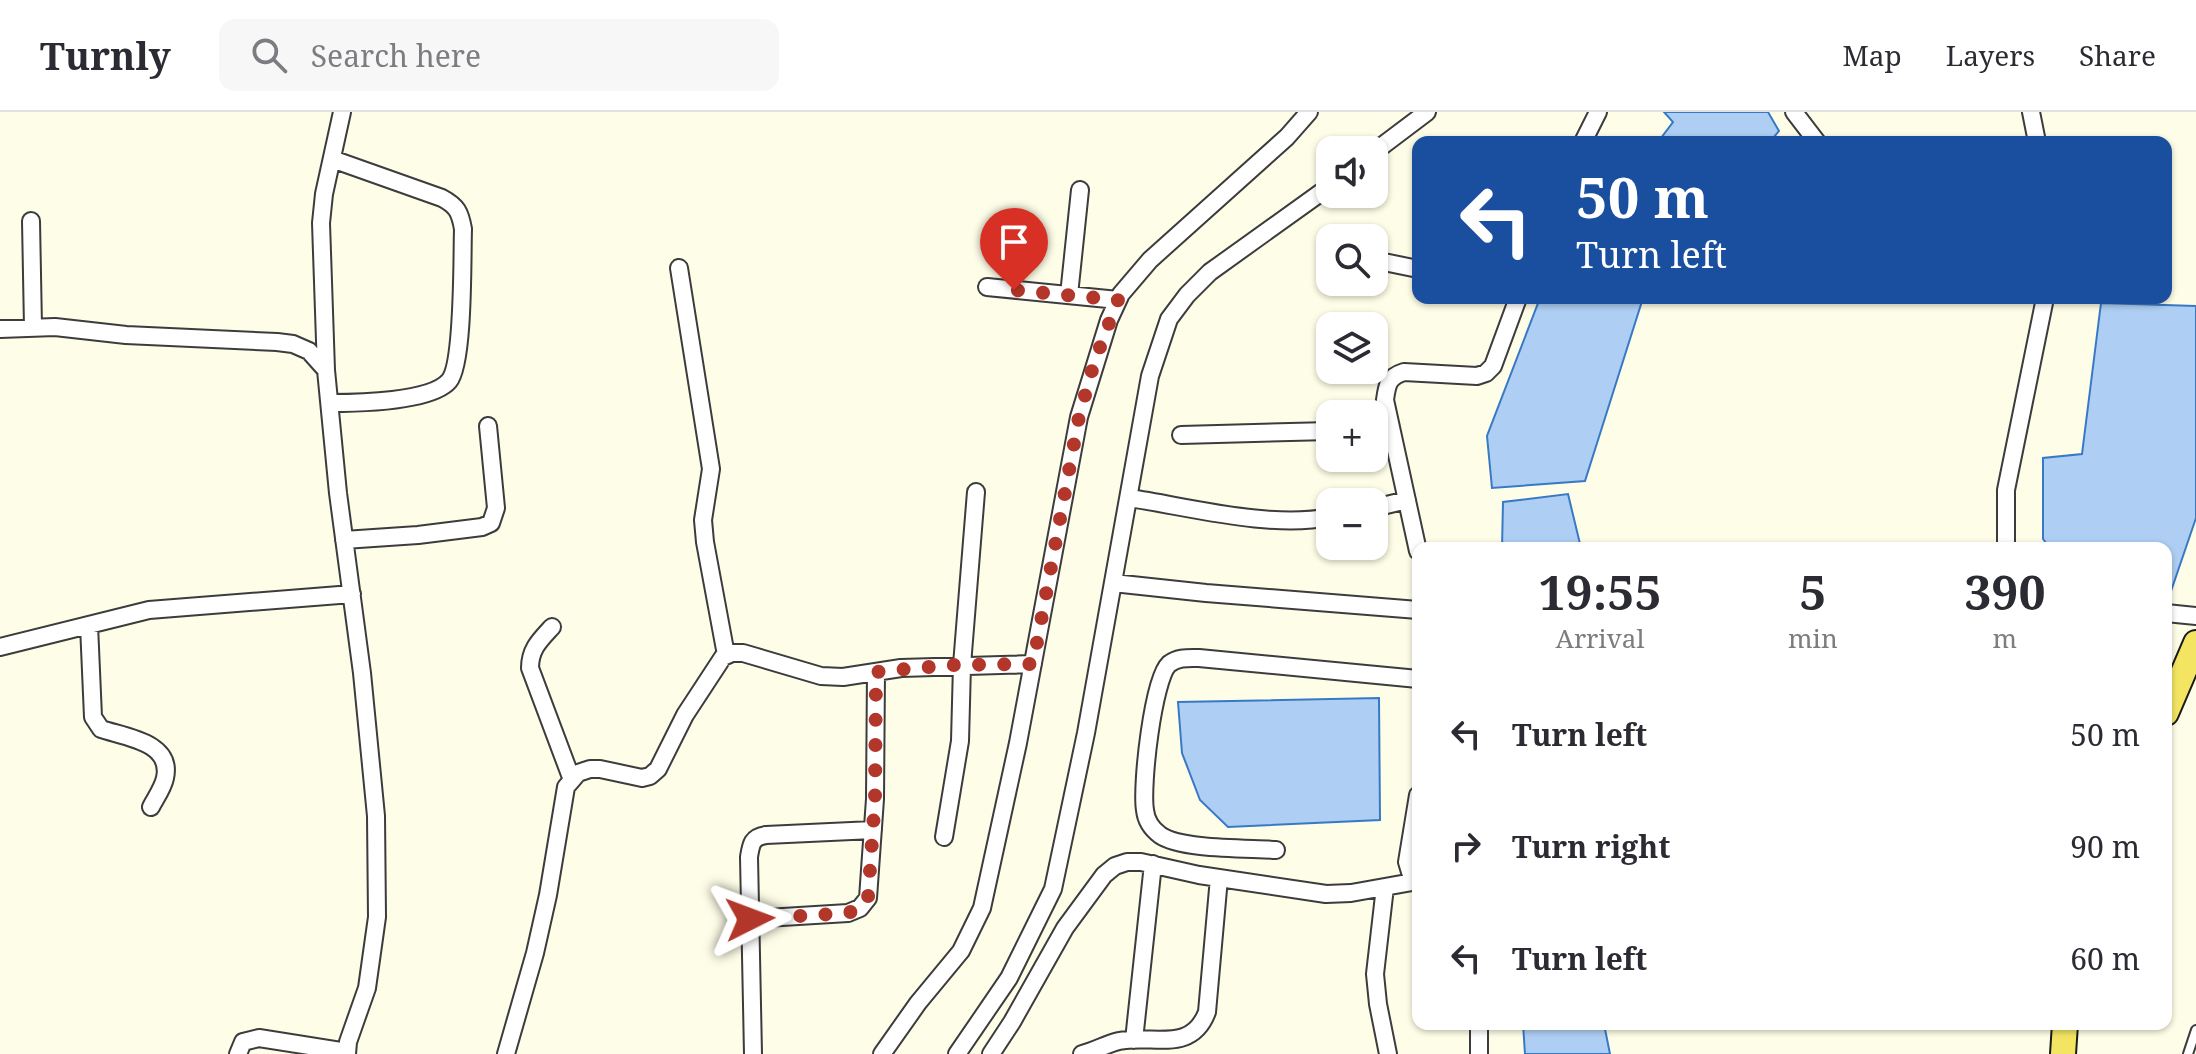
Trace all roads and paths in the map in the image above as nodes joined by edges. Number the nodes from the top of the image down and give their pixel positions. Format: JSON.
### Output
{"nodes":[{"id":1,"x":342,"y":112,"type":"edge"},
{"id":2,"x":1309,"y":112,"type":"edge"},
{"id":3,"x":1427,"y":112,"type":"edge"},
{"id":4,"x":1598,"y":112,"type":"edge"},
{"id":5,"x":1794,"y":112,"type":"edge"},
{"id":6,"x":2031,"y":112,"type":"edge"},
{"id":7,"x":1586,"y":136,"type":"edge"},
{"id":8,"x":1812,"y":136,"type":"edge"},
{"id":9,"x":2036,"y":136,"type":"edge"},
{"id":10,"x":1388,"y":141,"type":"edge"},
{"id":11,"x":332,"y":159,"type":"junction"},
{"id":12,"x":1080,"y":190,"type":"dead end"},
{"id":13,"x":1316,"y":196,"type":"edge"},
{"id":14,"x":31,"y":221,"type":"dead end"},
{"id":15,"x":1388,"y":263,"type":"edge"},
{"id":16,"x":679,"y":268,"type":"dead end"},
{"id":17,"x":1412,"y":268,"type":"edge"},
{"id":18,"x":987,"y":287,"type":"dead end"},
{"id":19,"x":1069,"y":295,"type":"junction"},
{"id":20,"x":1118,"y":300,"type":"junction"},
{"id":21,"x":1516,"y":304,"type":"edge"},
{"id":22,"x":2044,"y":304,"type":"edge"},
{"id":23,"x":33,"y":327,"type":"junction"},
{"id":24,"x":0,"y":329,"type":"edge"},
{"id":25,"x":326,"y":370,"type":"junction"},
{"id":26,"x":330,"y":403,"type":"junction"},
{"id":27,"x":488,"y":426,"type":"dead end"},
{"id":28,"x":1391,"y":429,"type":"joint"},
{"id":29,"x":1316,"y":431,"type":"edge"},
{"id":30,"x":1181,"y":435,"type":"dead end"},
{"id":31,"x":976,"y":492,"type":"dead end"},
{"id":32,"x":1129,"y":498,"type":"junction"},
{"id":33,"x":1407,"y":500,"type":"junction"},
{"id":34,"x":1388,"y":505,"type":"edge"},
{"id":35,"x":1316,"y":520,"type":"edge"},
{"id":36,"x":344,"y":540,"type":"junction"},
{"id":37,"x":1416,"y":542,"type":"edge"},
{"id":38,"x":2006,"y":542,"type":"edge"},
{"id":39,"x":1113,"y":583,"type":"junction"},
{"id":40,"x":352,"y":594,"type":"junction"},
{"id":41,"x":1412,"y":609,"type":"edge"},
{"id":42,"x":2172,"y":614,"type":"edge"},
{"id":43,"x":2196,"y":616,"type":"edge"},
{"id":44,"x":89,"y":625,"type":"junction"},
{"id":45,"x":552,"y":627,"type":"dead end"},
{"id":46,"x":2196,"y":643,"type":"edge"},
{"id":47,"x":0,"y":647,"type":"edge"},
{"id":48,"x":726,"y":655,"type":"junction"},
{"id":49,"x":1033,"y":664,"type":"junction"},
{"id":50,"x":962,"y":665,"type":"junction"},
{"id":51,"x":876,"y":672,"type":"junction"},
{"id":52,"x":1412,"y":678,"type":"edge"},
{"id":53,"x":2172,"y":699,"type":"edge"},
{"id":54,"x":572,"y":780,"type":"junction"},
{"id":55,"x":151,"y":807,"type":"dead end"},
{"id":56,"x":873,"y":830,"type":"junction"},
{"id":57,"x":1412,"y":832,"type":"edge"},
{"id":58,"x":944,"y":837,"type":"dead end"},
{"id":59,"x":1276,"y":850,"type":"dead end"},
{"id":60,"x":1153,"y":864,"type":"junction"},
{"id":61,"x":1412,"y":874,"type":"edge"},
{"id":62,"x":1219,"y":878,"type":"junction"},
{"id":63,"x":1412,"y":881,"type":"edge"},
{"id":64,"x":1385,"y":887,"type":"junction"},
{"id":65,"x":750,"y":919,"type":"junction"},
{"id":66,"x":1479,"y":1030,"type":"edge"},
{"id":67,"x":2065,"y":1030,"type":"edge"},
{"id":68,"x":2196,"y":1030,"type":"edge"},
{"id":69,"x":1134,"y":1040,"type":"junction"},
{"id":70,"x":347,"y":1053,"type":"edge"},
{"id":71,"x":238,"y":1054,"type":"edge"},
{"id":72,"x":506,"y":1054,"type":"edge"},
{"id":73,"x":753,"y":1054,"type":"edge"},
{"id":74,"x":882,"y":1054,"type":"edge"},
{"id":75,"x":957,"y":1054,"type":"edge"},
{"id":76,"x":991,"y":1054,"type":"edge"},
{"id":77,"x":1082,"y":1054,"type":"edge"},
{"id":78,"x":1388,"y":1054,"type":"edge"},
{"id":79,"x":1479,"y":1054,"type":"edge"},
{"id":80,"x":2063,"y":1054,"type":"edge"},
{"id":81,"x":2188,"y":1054,"type":"edge"}],
"edges":[{"from":1,"to":11,"type":"street"},
{"from":2,"to":20,"type":"street"},
{"from":3,"to":10,"type":"street"},
{"from":4,"to":7,"type":"street"},
{"from":5,"to":8,"type":"street"},
{"from":6,"to":9,"type":"street"},
{"from":11,"to":25,"type":"street"},
{"from":11,"to":26,"type":"street"},
{"from":12,"to":19,"type":"street"},
{"from":13,"to":32,"type":"street"},
{"from":14,"to":23,"type":"street"},
{"from":15,"to":17,"type":"street"},
{"from":16,"to":48,"type":"street"},
{"from":18,"to":19,"type":"street"},
{"from":19,"to":20,"type":"street"},
{"from":20,"to":49,"type":"street"},
{"from":21,"to":28,"type":"street"},
{"from":22,"to":38,"type":"street"},
{"from":23,"to":24,"type":"street"},
{"from":23,"to":25,"type":"street"},
{"from":25,"to":26,"type":"street"},
{"from":26,"to":36,"type":"street"},
{"from":27,"to":36,"type":"street"},
{"from":28,"to":33,"type":"street"},
{"from":29,"to":30,"type":"street"},
{"from":31,"to":50,"type":"street"},
{"from":32,"to":35,"type":"street"},
{"from":32,"to":39,"type":"street"},
{"from":33,"to":34,"type":"street"},
{"from":33,"to":37,"type":"street"},
{"from":36,"to":40,"type":"street"},
{"from":39,"to":41,"type":"street"},
{"from":39,"to":75,"type":"street"},
{"from":40,"to":44,"type":"street"},
{"from":40,"to":70,"type":"street"},
{"from":42,"to":43,"type":"street"},
{"from":44,"to":47,"type":"street"},
{"from":44,"to":55,"type":"street"},
{"from":45,"to":54,"type":"street"},
{"from":46,"to":53,"type":"main road"},
{"from":48,"to":51,"type":"street"},
{"from":48,"to":54,"type":"street"},
{"from":49,"to":50,"type":"street"},
{"from":49,"to":74,"type":"street"},
{"from":50,"to":51,"type":"street"},
{"from":50,"to":58,"type":"street"},
{"from":51,"to":56,"type":"street"},
{"from":52,"to":59,"type":"street"},
{"from":54,"to":72,"type":"street"},
{"from":56,"to":65,"type":"street"},
{"from":56,"to":65,"type":"street"},
{"from":57,"to":61,"type":"street"},
{"from":60,"to":62,"type":"street"},
{"from":60,"to":69,"type":"street"},
{"from":60,"to":76,"type":"street"},
{"from":62,"to":64,"type":"street"},
{"from":62,"to":69,"type":"street"},
{"from":63,"to":64,"type":"street"},
{"from":64,"to":78,"type":"street"},
{"from":65,"to":73,"type":"street"},
{"from":66,"to":79,"type":"street"},
{"from":67,"to":80,"type":"main road"},
{"from":68,"to":81,"type":"lane"},
{"from":69,"to":77,"type":"street"},
{"from":70,"to":71,"type":"street"}]}
